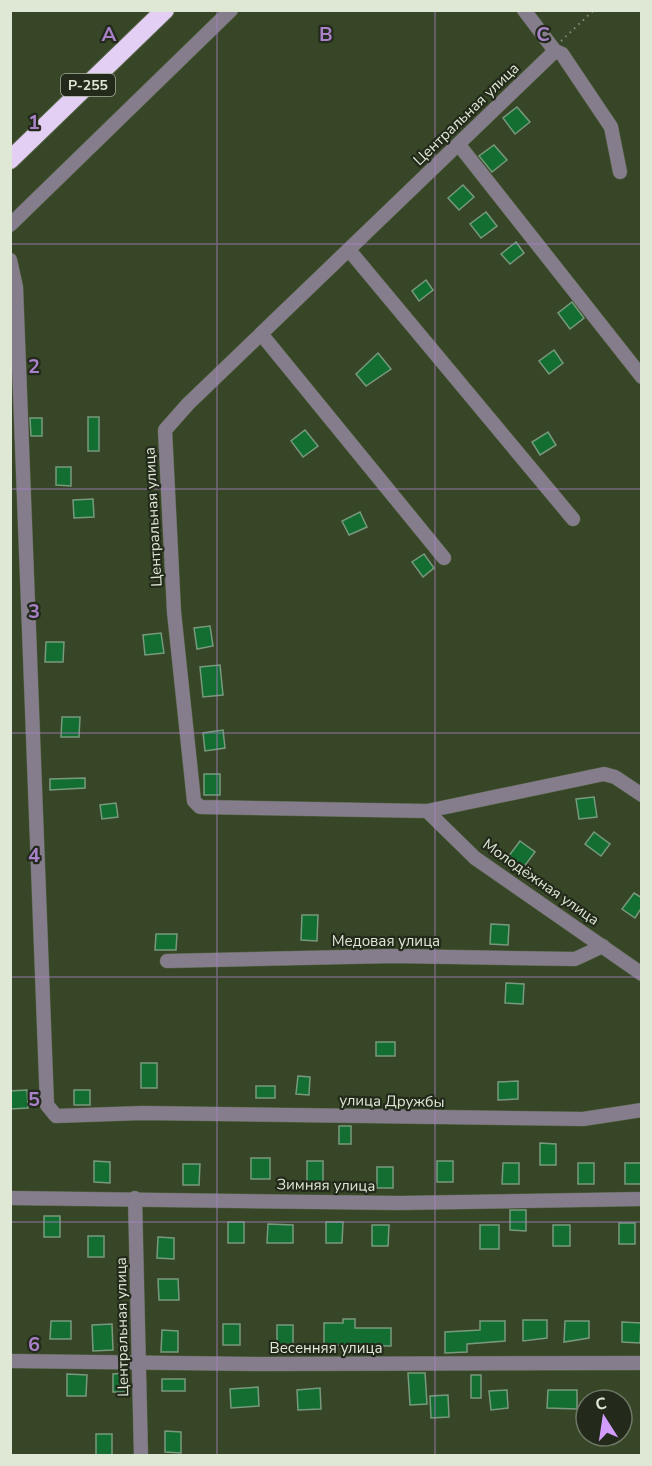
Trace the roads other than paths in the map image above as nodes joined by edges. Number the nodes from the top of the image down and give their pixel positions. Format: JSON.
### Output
{"nodes":[{"id":1,"x":165,"y":10,"type":"edge"},
{"id":2,"x":231,"y":10,"type":"edge"},
{"id":3,"x":524,"y":10,"type":"edge"},
{"id":4,"x":555,"y":51,"type":"junction"},
{"id":5,"x":459,"y":145,"type":"junction"},
{"id":6,"x":10,"y":160,"type":"edge"},
{"id":7,"x":620,"y":172,"type":"dead end"},
{"id":8,"x":10,"y":225,"type":"edge"},
{"id":9,"x":349,"y":250,"type":"junction"},
{"id":10,"x":10,"y":260,"type":"edge"},
{"id":11,"x":262,"y":335,"type":"junction"},
{"id":12,"x":642,"y":377,"type":"edge"},
{"id":13,"x":573,"y":519,"type":"dead end"},
{"id":14,"x":444,"y":558,"type":"dead end"},
{"id":15,"x":642,"y":795,"type":"edge"},
{"id":16,"x":427,"y":811,"type":"junction"},
{"id":17,"x":603,"y":946,"type":"junction"},
{"id":18,"x":167,"y":961,"type":"dead end"},
{"id":19,"x":642,"y":974,"type":"edge"},
{"id":20,"x":642,"y":1110,"type":"edge"},
{"id":21,"x":10,"y":1198,"type":"edge"},
{"id":22,"x":135,"y":1198,"type":"junction"},
{"id":23,"x":642,"y":1199,"type":"edge"},
{"id":24,"x":10,"y":1361,"type":"edge"},
{"id":25,"x":139,"y":1362,"type":"junction"},
{"id":26,"x":642,"y":1363,"type":"edge"},
{"id":27,"x":141,"y":1455,"type":"edge"}],
"edges":[{"from":1,"to":6,"type":"highway","number":"Р-255"},
{"from":2,"to":8,"type":"street"},
{"from":3,"to":4,"type":"street"},
{"from":4,"to":5,"type":"street","name":"Центральная улица"},
{"from":4,"to":7,"type":"street"},
{"from":5,"to":9,"type":"street","name":"Центральная улица"},
{"from":5,"to":12,"type":"street"},
{"from":9,"to":11,"type":"street","name":"Центральная улица"},
{"from":9,"to":13,"type":"street"},
{"from":10,"to":20,"type":"street","name":"улица Дружбы"},
{"from":11,"to":14,"type":"street"},
{"from":11,"to":16,"type":"street","name":"Центральная улица"},
{"from":15,"to":16,"type":"street","name":"Центральная улица"},
{"from":16,"to":17,"type":"street","name":"Молодёжная улица"},
{"from":17,"to":18,"type":"street","name":"Медовая улица"},
{"from":17,"to":19,"type":"street","name":"Молодёжная улица"},
{"from":21,"to":22,"type":"street","name":"Зимняя улица"},
{"from":22,"to":23,"type":"street","name":"Зимняя улица"},
{"from":22,"to":25,"type":"street","name":"Центральная улица"},
{"from":24,"to":25,"type":"street","name":"Весенняя улица"},
{"from":25,"to":26,"type":"street","name":"Весенняя улица"},
{"from":25,"to":27,"type":"street","name":"Центральная улица"}]}
